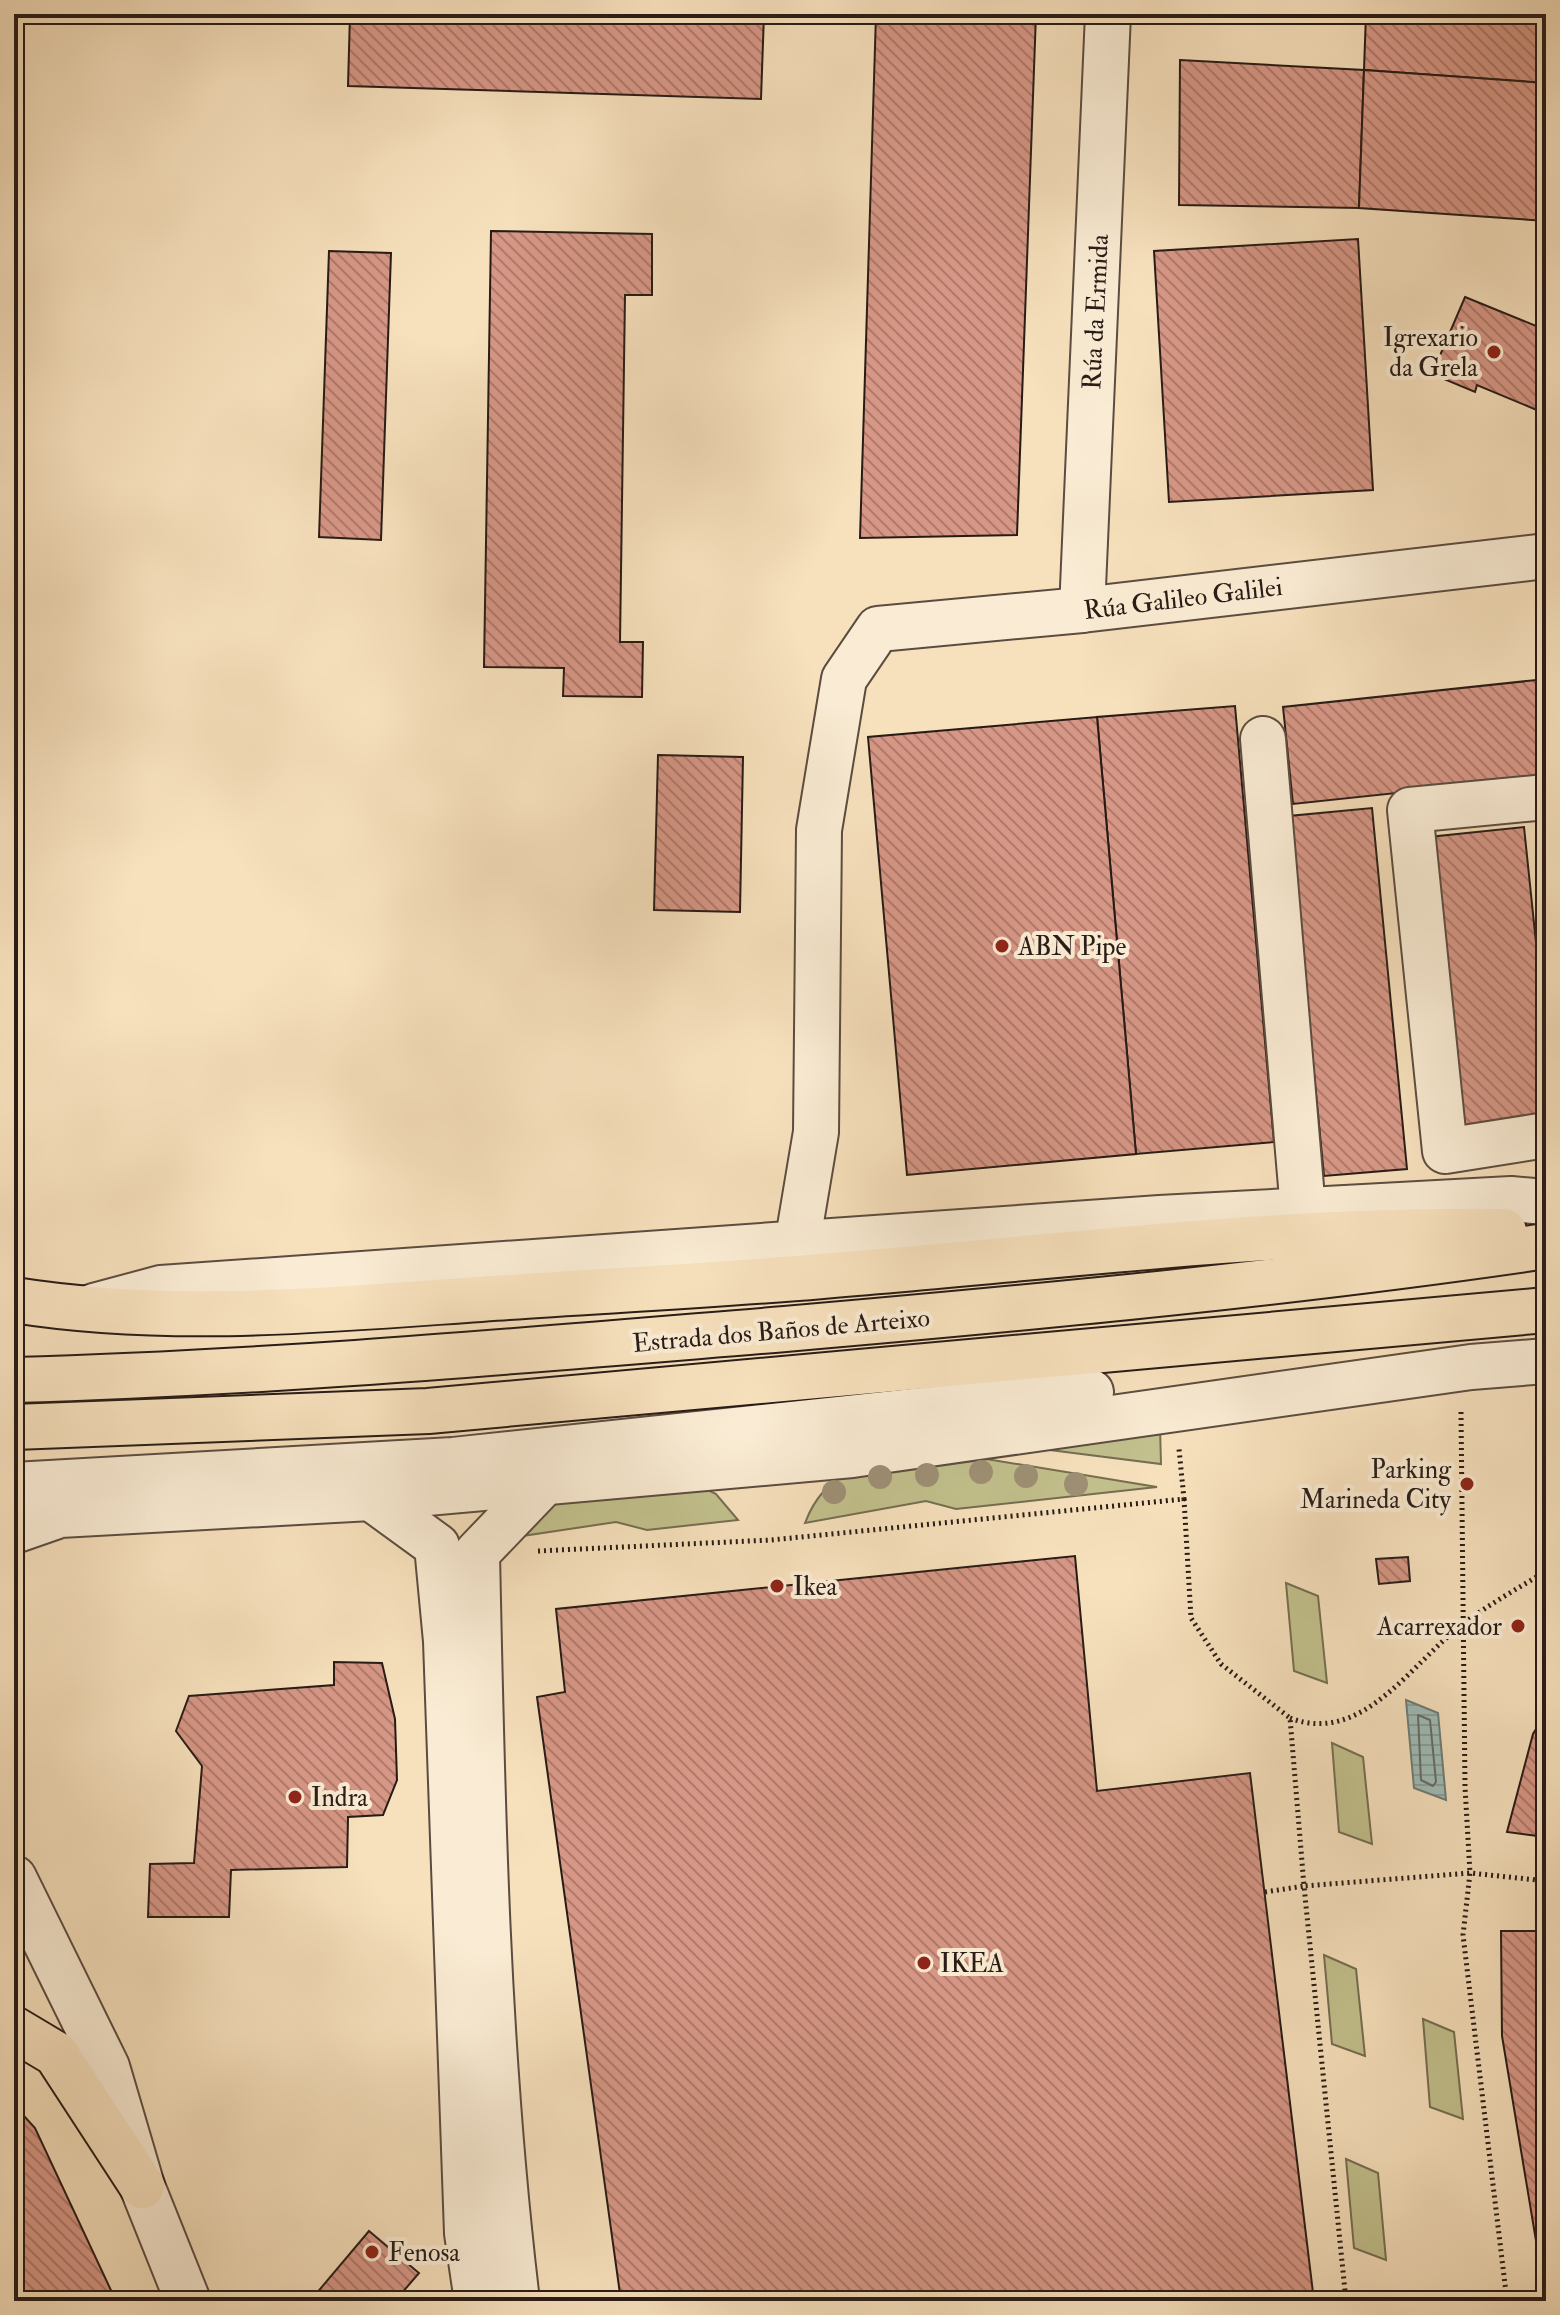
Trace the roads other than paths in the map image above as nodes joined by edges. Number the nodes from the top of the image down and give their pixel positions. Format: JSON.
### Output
{"nodes":[{"id":1,"x":1108,"y":14,"type":"edge"},
{"id":2,"x":1546,"y":556,"type":"edge"},
{"id":3,"x":1082,"y":610,"type":"junction"},
{"id":4,"x":1263,"y":739,"type":"dead end"},
{"id":5,"x":1546,"y":797,"type":"edge"},
{"id":6,"x":1529,"y":1137,"type":"edge"},
{"id":7,"x":1528,"y":1200,"type":"edge"},
{"id":8,"x":1303,"y":1210,"type":"junction"},
{"id":9,"x":1546,"y":1231,"type":"edge"},
{"id":10,"x":797,"y":1245,"type":"junction"},
{"id":11,"x":1546,"y":1246,"type":"edge"},
{"id":12,"x":14,"y":1300,"type":"edge"},
{"id":13,"x":77,"y":1310,"type":"junction"},
{"id":14,"x":1546,"y":1310,"type":"edge"},
{"id":15,"x":1546,"y":1334,"type":"edge"},
{"id":16,"x":1546,"y":1361,"type":"edge"},
{"id":17,"x":14,"y":1380,"type":"edge"},
{"id":18,"x":14,"y":1427,"type":"edge"},
{"id":19,"x":141,"y":1475,"type":"junction"},
{"id":20,"x":547,"y":1480,"type":"junction"},
{"id":21,"x":14,"y":1485,"type":"edge"},
{"id":22,"x":371,"y":1498,"type":"junction"},
{"id":23,"x":14,"y":1531,"type":"edge"},
{"id":24,"x":14,"y":1878,"type":"edge"},
{"id":25,"x":14,"y":2029,"type":"edge"},
{"id":26,"x":142,"y":2186,"type":"junction"},
{"id":27,"x":188,"y":2301,"type":"edge"},
{"id":28,"x":477,"y":2301,"type":"edge"},
{"id":29,"x":517,"y":2301,"type":"edge"}],
"edges":[{"from":1,"to":3,"type":"street","name":"Rúa da Ermida"},
{"from":2,"to":3,"type":"street","name":"Rúa Galileo Galilei"},
{"from":3,"to":10,"type":"street","name":"Rúa Galileo Galilei"},
{"from":4,"to":8,"type":"street"},
{"from":5,"to":6,"type":"street"},
{"from":6,"to":7,"type":"street"},
{"from":7,"to":8,"type":"street"},
{"from":8,"to":10,"type":"street"},
{"from":9,"to":13,"type":"main road"},
{"from":10,"to":13,"type":"street"},
{"from":11,"to":17,"type":"main road","name":"Estrada dos Baños de Arteixo"},
{"from":12,"to":13,"type":"main road"},
{"from":14,"to":18,"type":"main road","name":"Estrada dos Baños de Arteixo"},
{"from":15,"to":19,"type":"street"},
{"from":16,"to":20,"type":"street"},
{"from":19,"to":21,"type":"street"},
{"from":19,"to":22,"type":"street"},
{"from":20,"to":22,"type":"street"},
{"from":20,"to":29,"type":"street"},
{"from":22,"to":23,"type":"street"},
{"from":22,"to":28,"type":"street"},
{"from":24,"to":26,"type":"street"},
{"from":25,"to":26,"type":"main road"},
{"from":26,"to":27,"type":"street"}]}
